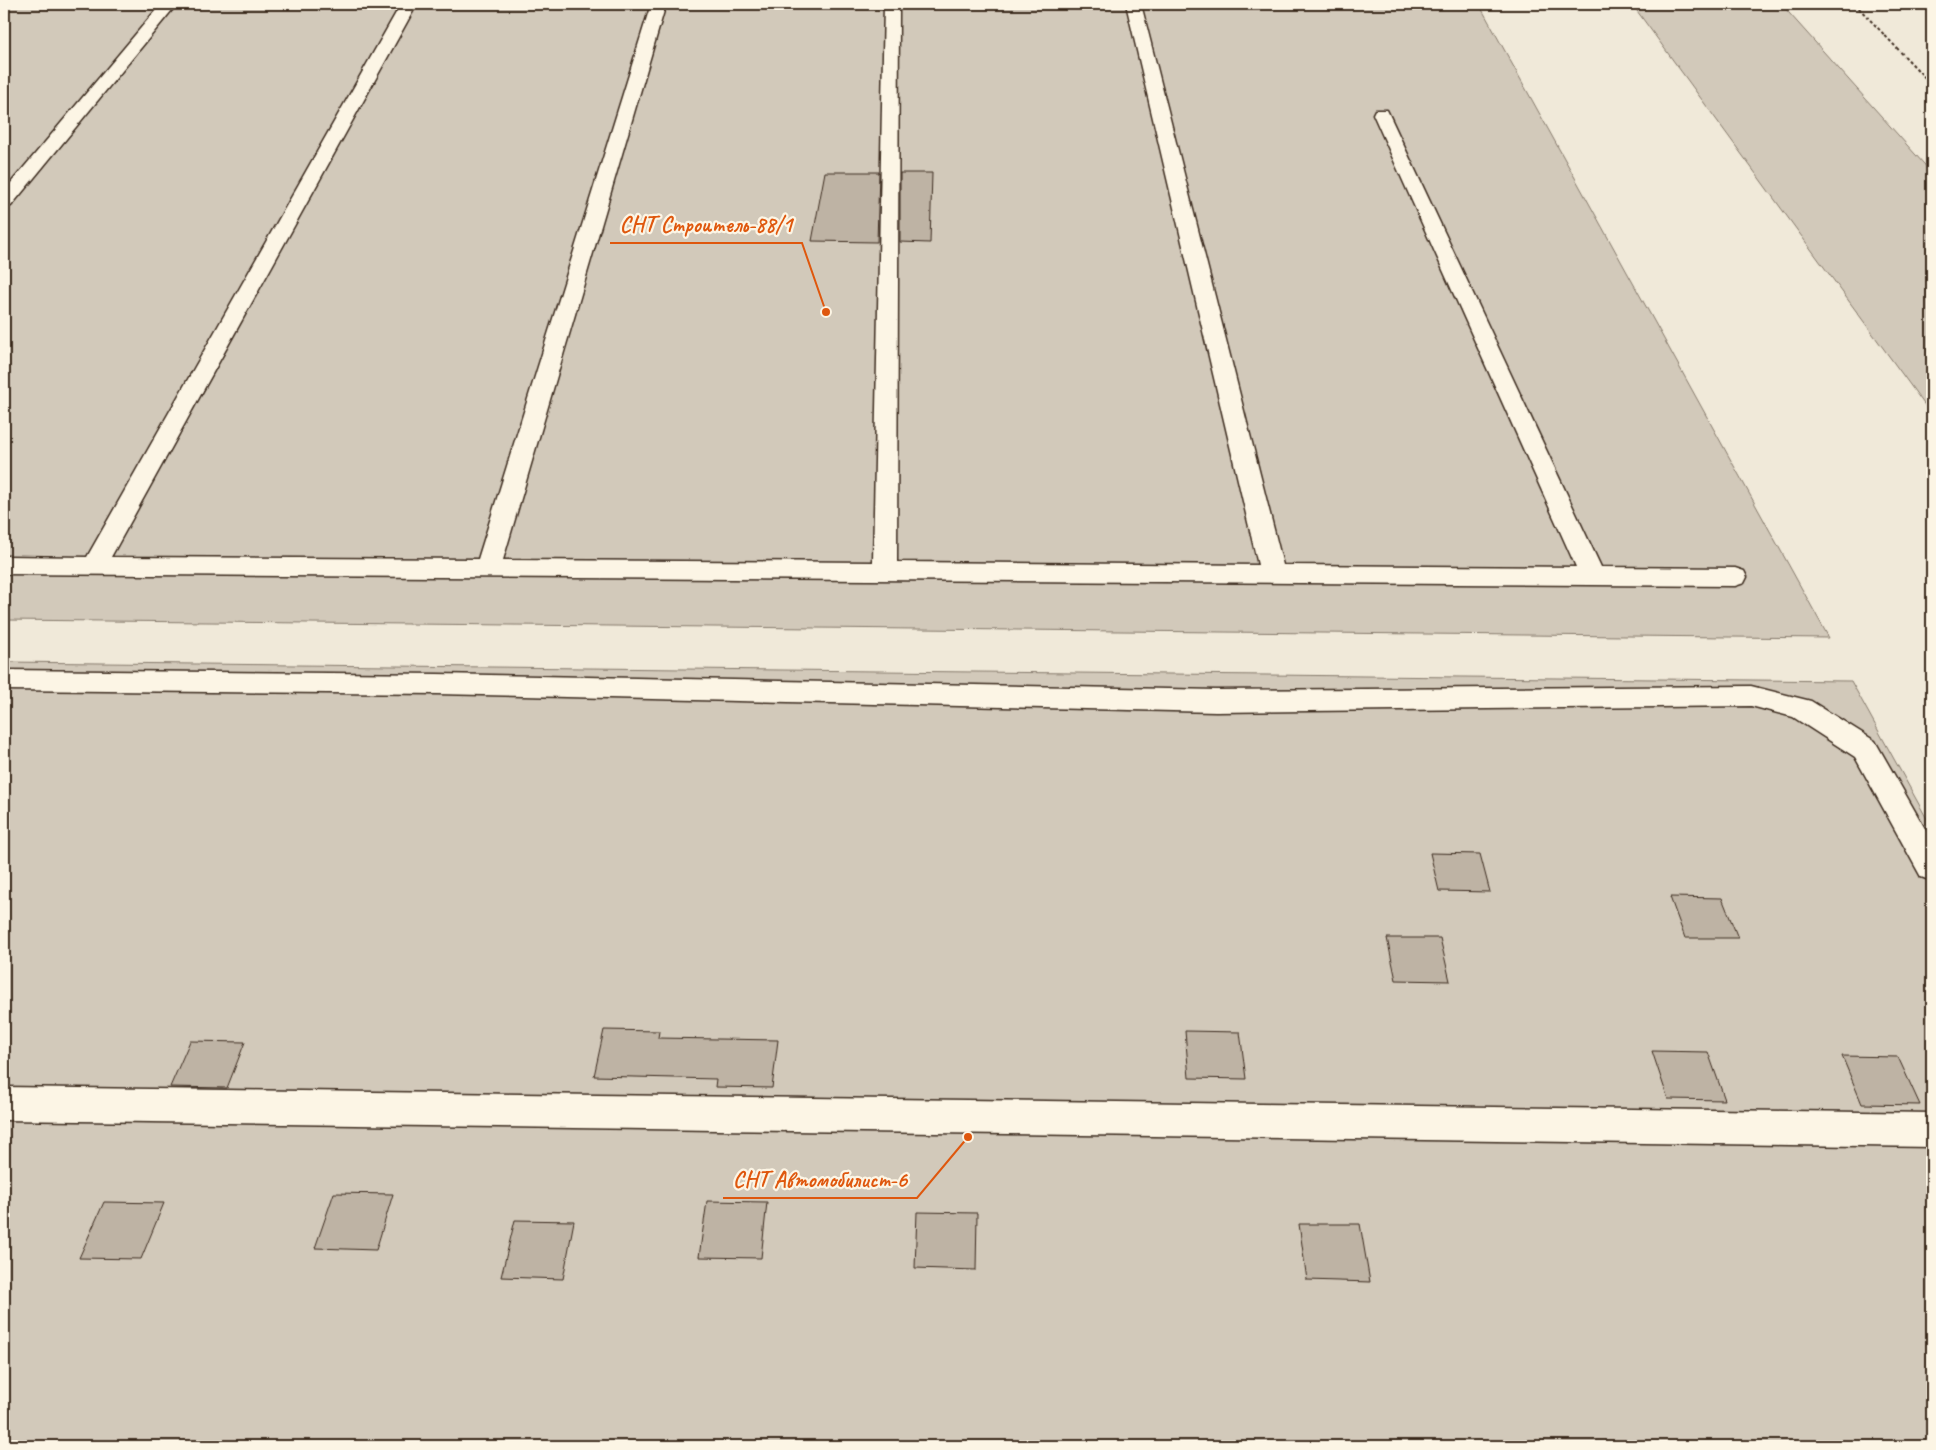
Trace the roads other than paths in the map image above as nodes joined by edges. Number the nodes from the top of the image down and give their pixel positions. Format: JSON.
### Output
{"nodes":[{"id":1,"x":169,"y":4,"type":"edge"},
{"id":2,"x":409,"y":4,"type":"edge"},
{"id":3,"x":659,"y":4,"type":"edge"},
{"id":4,"x":892,"y":4,"type":"edge"},
{"id":5,"x":1134,"y":4,"type":"edge"},
{"id":6,"x":1381,"y":114,"type":"dead end"},
{"id":7,"x":4,"y":202,"type":"edge"},
{"id":8,"x":4,"y":565,"type":"edge"},
{"id":9,"x":94,"y":566,"type":"junction"},
{"id":10,"x":488,"y":568,"type":"junction"},
{"id":11,"x":885,"y":571,"type":"junction"},
{"id":12,"x":1272,"y":574,"type":"junction"},
{"id":13,"x":1593,"y":576,"type":"junction"},
{"id":14,"x":1735,"y":577,"type":"dead end"},
{"id":15,"x":4,"y":680,"type":"edge"},
{"id":16,"x":1932,"y":868,"type":"edge"},
{"id":17,"x":4,"y":1103,"type":"edge"},
{"id":18,"x":1932,"y":1130,"type":"edge"}],
"edges":[{"from":1,"to":7,"type":"lane"},
{"from":2,"to":9,"type":"lane"},
{"from":3,"to":10,"type":"lane"},
{"from":4,"to":11,"type":"lane"},
{"from":5,"to":12,"type":"lane"},
{"from":6,"to":13,"type":"lane"},
{"from":8,"to":9,"type":"lane"},
{"from":9,"to":10,"type":"lane"},
{"from":10,"to":11,"type":"lane"},
{"from":11,"to":12,"type":"lane"},
{"from":12,"to":13,"type":"lane"},
{"from":13,"to":14,"type":"lane"},
{"from":15,"to":16,"type":"lane"},
{"from":17,"to":18,"type":"lane"}]}
